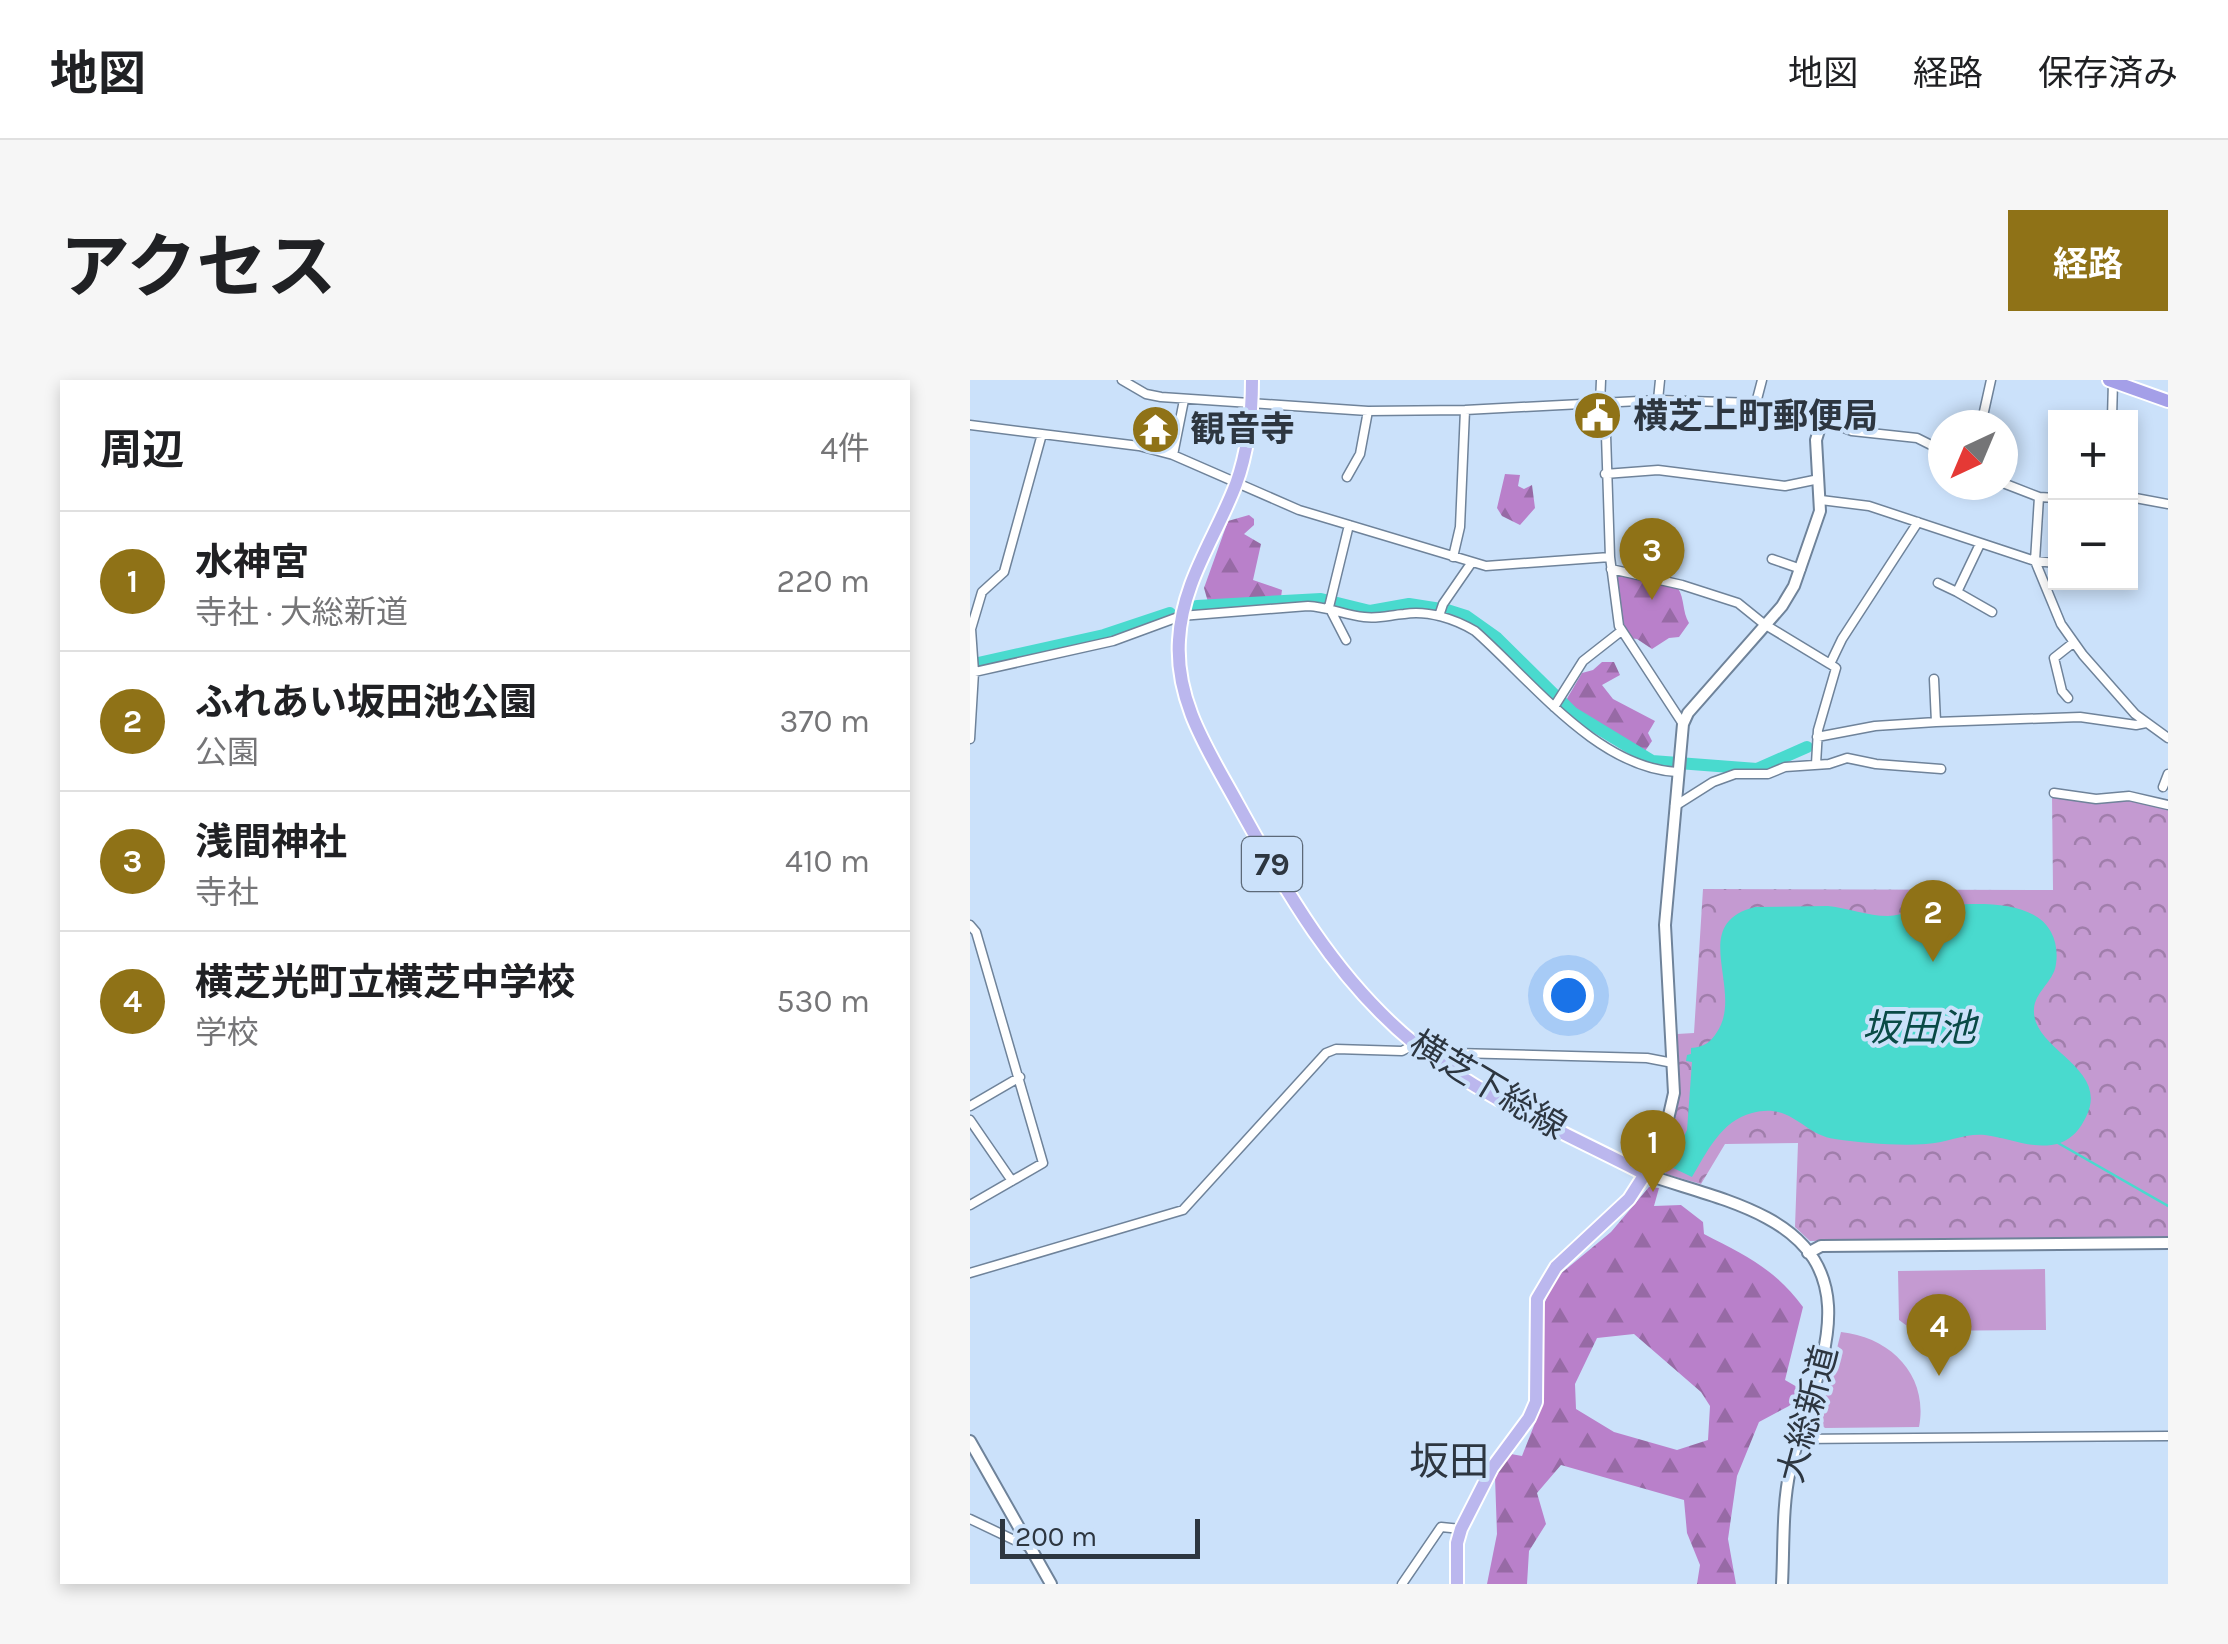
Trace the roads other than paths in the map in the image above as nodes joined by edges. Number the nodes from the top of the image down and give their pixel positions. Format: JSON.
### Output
{"nodes":[{"id":1,"x":1122,"y":380,"type":"edge"},
{"id":2,"x":1252,"y":380,"type":"edge"},
{"id":3,"x":1602,"y":380,"type":"edge"},
{"id":4,"x":1660,"y":380,"type":"edge"},
{"id":5,"x":1762,"y":380,"type":"edge"},
{"id":6,"x":1991,"y":380,"type":"edge"},
{"id":7,"x":2111,"y":381,"type":"edge"},
{"id":8,"x":1184,"y":400,"type":"junction"},
{"id":9,"x":1658,"y":400,"type":"junction"},
{"id":10,"x":2168,"y":402,"type":"edge"},
{"id":11,"x":1756,"y":403,"type":"junction"},
{"id":12,"x":1252,"y":404,"type":"junction"},
{"id":13,"x":1602,"y":404,"type":"junction"},
{"id":14,"x":1368,"y":410,"type":"junction"},
{"id":15,"x":1465,"y":410,"type":"junction"},
{"id":16,"x":1984,"y":410,"type":"edge"},
{"id":17,"x":2112,"y":410,"type":"edge"},
{"id":18,"x":1822,"y":420,"type":"junction"},
{"id":19,"x":970,"y":425,"type":"edge"},
{"id":20,"x":1042,"y":434,"type":"junction"},
{"id":21,"x":1928,"y":443,"type":"edge"},
{"id":22,"x":1174,"y":454,"type":"junction"},
{"id":23,"x":1606,"y":474,"type":"junction"},
{"id":24,"x":1347,"y":477,"type":"dead end"},
{"id":25,"x":1818,"y":479,"type":"junction"},
{"id":26,"x":1237,"y":482,"type":"junction"},
{"id":27,"x":2018,"y":488,"type":"edge"},
{"id":28,"x":2039,"y":497,"type":"junction"},
{"id":29,"x":2048,"y":498,"type":"edge"},
{"id":30,"x":2138,"y":499,"type":"edge"},
{"id":31,"x":1822,"y":500,"type":"junction"},
{"id":32,"x":2168,"y":504,"type":"edge"},
{"id":33,"x":1918,"y":522,"type":"junction"},
{"id":34,"x":1349,"y":525,"type":"junction"},
{"id":35,"x":1980,"y":544,"type":"junction"},
{"id":36,"x":1453,"y":557,"type":"junction"},
{"id":37,"x":1610,"y":557,"type":"junction"},
{"id":38,"x":1772,"y":559,"type":"dead end"},
{"id":39,"x":2035,"y":561,"type":"junction"},
{"id":40,"x":1472,"y":562,"type":"junction"},
{"id":41,"x":2048,"y":562,"type":"edge"},
{"id":42,"x":1801,"y":568,"type":"junction"},
{"id":43,"x":1611,"y":570,"type":"junction"},
{"id":44,"x":1938,"y":583,"type":"dead end"},
{"id":45,"x":1957,"y":592,"type":"junction"},
{"id":46,"x":1329,"y":607,"type":"junction"},
{"id":47,"x":1992,"y":612,"type":"dead end"},
{"id":48,"x":1181,"y":616,"type":"junction"},
{"id":49,"x":1439,"y":616,"type":"junction"},
{"id":50,"x":1764,"y":624,"type":"junction"},
{"id":51,"x":970,"y":629,"type":"edge"},
{"id":52,"x":1620,"y":632,"type":"junction"},
{"id":53,"x":1346,"y":640,"type":"dead end"},
{"id":54,"x":2074,"y":643,"type":"junction"},
{"id":55,"x":1830,"y":664,"type":"junction"},
{"id":56,"x":972,"y":672,"type":"edge"},
{"id":57,"x":1934,"y":679,"type":"dead end"},
{"id":58,"x":2062,"y":694,"type":"dead end"},
{"id":59,"x":1557,"y":704,"type":"junction"},
{"id":60,"x":1936,"y":722,"type":"junction"},
{"id":61,"x":2146,"y":722,"type":"junction"},
{"id":62,"x":1683,"y":724,"type":"junction"},
{"id":63,"x":1817,"y":737,"type":"junction"},
{"id":64,"x":2168,"y":738,"type":"edge"},
{"id":65,"x":970,"y":739,"type":"edge"},
{"id":66,"x":1816,"y":764,"type":"junction"},
{"id":67,"x":1941,"y":769,"type":"dead end"},
{"id":68,"x":1678,"y":772,"type":"junction"},
{"id":69,"x":2168,"y":774,"type":"edge"},
{"id":70,"x":2163,"y":786,"type":"dead end"},
{"id":71,"x":2054,"y":793,"type":"dead end"},
{"id":72,"x":2168,"y":805,"type":"edge"},
{"id":73,"x":1675,"y":806,"type":"junction"},
{"id":74,"x":970,"y":926,"type":"edge"},
{"id":75,"x":1415,"y":1044,"type":"junction"},
{"id":76,"x":1436,"y":1060,"type":"junction"},
{"id":77,"x":1674,"y":1063,"type":"junction"},
{"id":78,"x":1020,"y":1077,"type":"junction"},
{"id":79,"x":970,"y":1106,"type":"edge"},
{"id":80,"x":970,"y":1120,"type":"edge"},
{"id":81,"x":1646,"y":1174,"type":"junction"},
{"id":82,"x":1012,"y":1181,"type":"junction"},
{"id":83,"x":970,"y":1205,"type":"edge"},
{"id":84,"x":2168,"y":1243,"type":"edge"},
{"id":85,"x":1808,"y":1253,"type":"junction"},
{"id":86,"x":970,"y":1273,"type":"edge"},
{"id":87,"x":2168,"y":1436,"type":"edge"},
{"id":88,"x":1798,"y":1440,"type":"junction"},
{"id":89,"x":970,"y":1442,"type":"edge"},
{"id":90,"x":970,"y":1519,"type":"edge"},
{"id":91,"x":1461,"y":1528,"type":"junction"},
{"id":92,"x":1030,"y":1548,"type":"junction"},
{"id":93,"x":1050,"y":1584,"type":"edge"},
{"id":94,"x":1402,"y":1584,"type":"edge"},
{"id":95,"x":1457,"y":1584,"type":"edge"},
{"id":96,"x":1782,"y":1584,"type":"edge"}],
"edges":[{"from":1,"to":8,"type":"street"},
{"from":2,"to":12,"type":"main road","name":"横芝下総線","number":"79"},
{"from":3,"to":13,"type":"street"},
{"from":4,"to":9,"type":"street"},
{"from":5,"to":11,"type":"street"},
{"from":6,"to":16,"type":"street"},
{"from":7,"to":10,"type":"highway"},
{"from":7,"to":17,"type":"street"},
{"from":8,"to":12,"type":"street"},
{"from":8,"to":22,"type":"street"},
{"from":9,"to":11,"type":"street"},
{"from":9,"to":13,"type":"street"},
{"from":11,"to":18,"type":"street"},
{"from":12,"to":14,"type":"street"},
{"from":12,"to":26,"type":"main road","name":"横芝下総線","number":"79"},
{"from":13,"to":15,"type":"street"},
{"from":13,"to":23,"type":"street"},
{"from":14,"to":15,"type":"street"},
{"from":14,"to":24,"type":"street"},
{"from":15,"to":36,"type":"street"},
{"from":18,"to":21,"type":"street"},
{"from":18,"to":25,"type":"street"},
{"from":19,"to":20,"type":"street"},
{"from":20,"to":22,"type":"street"},
{"from":20,"to":51,"type":"street"},
{"from":22,"to":26,"type":"street"},
{"from":23,"to":25,"type":"street"},
{"from":23,"to":37,"type":"street"},
{"from":25,"to":31,"type":"street"},
{"from":26,"to":34,"type":"street"},
{"from":26,"to":48,"type":"main road","name":"横芝下総線","number":"79"},
{"from":27,"to":28,"type":"street"},
{"from":28,"to":29,"type":"street"},
{"from":28,"to":39,"type":"street"},
{"from":30,"to":32,"type":"street"},
{"from":31,"to":33,"type":"street"},
{"from":31,"to":42,"type":"street"},
{"from":33,"to":35,"type":"street"},
{"from":33,"to":55,"type":"street"},
{"from":34,"to":36,"type":"street"},
{"from":34,"to":46,"type":"street"},
{"from":35,"to":39,"type":"street"},
{"from":35,"to":45,"type":"street"},
{"from":36,"to":40,"type":"street"},
{"from":37,"to":40,"type":"street"},
{"from":37,"to":43,"type":"street"},
{"from":38,"to":42,"type":"street"},
{"from":39,"to":41,"type":"street"},
{"from":39,"to":54,"type":"street"},
{"from":40,"to":49,"type":"street"},
{"from":42,"to":50,"type":"street"},
{"from":43,"to":50,"type":"street"},
{"from":43,"to":52,"type":"street"},
{"from":44,"to":45,"type":"street"},
{"from":45,"to":47,"type":"street"},
{"from":46,"to":48,"type":"street"},
{"from":46,"to":49,"type":"street"},
{"from":46,"to":53,"type":"street"},
{"from":48,"to":56,"type":"street"},
{"from":48,"to":75,"type":"main road","name":"横芝下総線","number":"79"},
{"from":49,"to":59,"type":"street"},
{"from":50,"to":55,"type":"street"},
{"from":50,"to":62,"type":"street"},
{"from":51,"to":56,"type":"street"},
{"from":52,"to":59,"type":"street"},
{"from":52,"to":62,"type":"street"},
{"from":54,"to":58,"type":"street"},
{"from":54,"to":61,"type":"street"},
{"from":55,"to":63,"type":"street"},
{"from":56,"to":65,"type":"street"},
{"from":57,"to":60,"type":"street"},
{"from":59,"to":68,"type":"street"},
{"from":60,"to":61,"type":"street"},
{"from":60,"to":63,"type":"street"},
{"from":61,"to":64,"type":"street"},
{"from":62,"to":68,"type":"street"},
{"from":63,"to":66,"type":"street"},
{"from":66,"to":67,"type":"street"},
{"from":66,"to":73,"type":"street"},
{"from":68,"to":73,"type":"street"},
{"from":69,"to":70,"type":"street"},
{"from":71,"to":72,"type":"street"},
{"from":73,"to":77,"type":"street"},
{"from":74,"to":78,"type":"street"},
{"from":75,"to":76,"type":"main road","name":"横芝下総線","number":"79"},
{"from":75,"to":86,"type":"street"},
{"from":76,"to":77,"type":"street"},
{"from":76,"to":81,"type":"main road","name":"横芝下総線","number":"79"},
{"from":77,"to":81,"type":"street"},
{"from":78,"to":79,"type":"street"},
{"from":78,"to":82,"type":"street"},
{"from":80,"to":82,"type":"street"},
{"from":81,"to":85,"type":"street","name":"大総新道"},
{"from":81,"to":91,"type":"main road"},
{"from":82,"to":83,"type":"street"},
{"from":84,"to":85,"type":"street"},
{"from":85,"to":88,"type":"street","name":"大総新道"},
{"from":87,"to":88,"type":"street"},
{"from":88,"to":96,"type":"street","name":"大総新道"},
{"from":89,"to":92,"type":"street"},
{"from":90,"to":92,"type":"street"},
{"from":91,"to":94,"type":"street"},
{"from":91,"to":95,"type":"main road"},
{"from":92,"to":93,"type":"street"}]}
